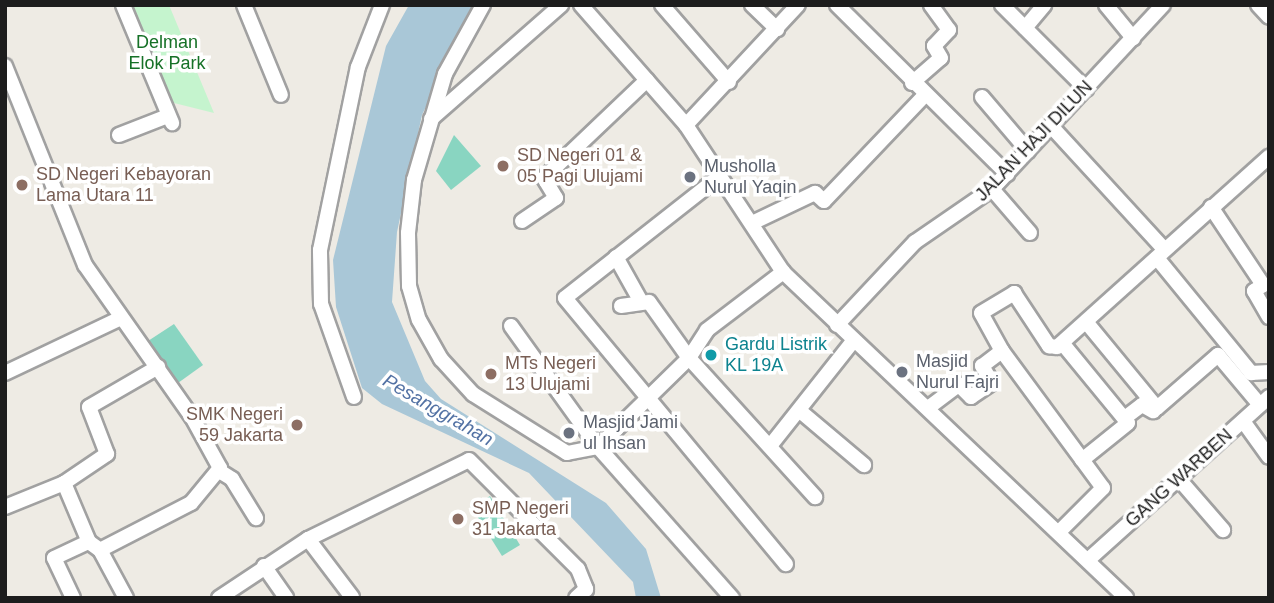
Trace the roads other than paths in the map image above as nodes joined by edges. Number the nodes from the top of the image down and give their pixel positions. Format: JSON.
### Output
{"nodes":[{"id":1,"x":123,"y":5,"type":"edge"},
{"id":2,"x":244,"y":5,"type":"edge"},
{"id":3,"x":382,"y":5,"type":"edge"},
{"id":4,"x":483,"y":5,"type":"edge"},
{"id":5,"x":561,"y":5,"type":"edge"},
{"id":6,"x":581,"y":5,"type":"edge"},
{"id":7,"x":662,"y":5,"type":"edge"},
{"id":8,"x":752,"y":5,"type":"edge"},
{"id":9,"x":798,"y":5,"type":"edge"},
{"id":10,"x":837,"y":5,"type":"edge"},
{"id":11,"x":931,"y":5,"type":"edge"},
{"id":12,"x":1002,"y":5,"type":"edge"},
{"id":13,"x":1044,"y":5,"type":"edge"},
{"id":14,"x":1106,"y":5,"type":"edge"},
{"id":15,"x":1163,"y":5,"type":"edge"},
{"id":16,"x":1258,"y":5,"type":"edge"},
{"id":17,"x":1269,"y":16,"type":"edge"},
{"id":18,"x":1025,"y":28,"type":"junction"},
{"id":19,"x":777,"y":29,"type":"junction"},
{"id":20,"x":1133,"y":38,"type":"junction"},
{"id":21,"x":5,"y":66,"type":"edge"},
{"id":22,"x":647,"y":80,"type":"junction"},
{"id":23,"x":729,"y":82,"type":"junction"},
{"id":24,"x":912,"y":83,"type":"junction"},
{"id":25,"x":1086,"y":89,"type":"junction"},
{"id":26,"x":281,"y":95,"type":"dead end"},
{"id":27,"x":924,"y":96,"type":"junction"},
{"id":28,"x":982,"y":97,"type":"dead end"},
{"id":29,"x":430,"y":120,"type":"junction"},
{"id":30,"x":686,"y":125,"type":"junction"},
{"id":31,"x":1051,"y":126,"type":"junction"},
{"id":32,"x":119,"y":135,"type":"dead end"},
{"id":33,"x":1028,"y":151,"type":"junction"},
{"id":34,"x":1269,"y":157,"type":"edge"},
{"id":35,"x":1007,"y":174,"type":"junction"},
{"id":36,"x":720,"y":176,"type":"junction"},
{"id":37,"x":992,"y":189,"type":"junction"},
{"id":38,"x":1211,"y":207,"type":"junction"},
{"id":39,"x":522,"y":221,"type":"dead end"},
{"id":40,"x":752,"y":223,"type":"junction"},
{"id":41,"x":1030,"y":233,"type":"dead end"},
{"id":42,"x":1161,"y":254,"type":"junction"},
{"id":43,"x":616,"y":257,"type":"junction"},
{"id":44,"x":783,"y":272,"type":"junction"},
{"id":45,"x":640,"y":300,"type":"junction"},
{"id":46,"x":621,"y":306,"type":"dead end"},
{"id":47,"x":1269,"y":317,"type":"edge"},
{"id":48,"x":121,"y":318,"type":"junction"},
{"id":49,"x":1087,"y":323,"type":"junction"},
{"id":50,"x":837,"y":325,"type":"junction"},
{"id":51,"x":511,"y":326,"type":"dead end"},
{"id":52,"x":854,"y":340,"type":"junction"},
{"id":53,"x":1063,"y":344,"type":"junction"},
{"id":54,"x":1002,"y":351,"type":"junction"},
{"id":55,"x":689,"y":358,"type":"junction"},
{"id":56,"x":158,"y":368,"type":"junction"},
{"id":57,"x":6,"y":371,"type":"edge"},
{"id":58,"x":1269,"y":372,"type":"edge"},
{"id":59,"x":354,"y":397,"type":"dead end"},
{"id":60,"x":646,"y":401,"type":"junction"},
{"id":61,"x":1265,"y":401,"type":"edge"},
{"id":62,"x":928,"y":408,"type":"junction"},
{"id":63,"x":1157,"y":408,"type":"junction"},
{"id":64,"x":800,"y":411,"type":"junction"},
{"id":65,"x":1126,"y":417,"type":"junction"},
{"id":66,"x":1243,"y":421,"type":"junction"},
{"id":67,"x":770,"y":446,"type":"junction"},
{"id":68,"x":598,"y":447,"type":"junction"},
{"id":69,"x":1269,"y":457,"type":"edge"},
{"id":70,"x":1082,"y":460,"type":"junction"},
{"id":71,"x":864,"y":465,"type":"dead end"},
{"id":72,"x":221,"y":472,"type":"junction"},
{"id":73,"x":1178,"y":478,"type":"junction"},
{"id":74,"x":64,"y":483,"type":"junction"},
{"id":75,"x":814,"y":497,"type":"dead end"},
{"id":76,"x":5,"y":508,"type":"edge"},
{"id":77,"x":256,"y":518,"type":"dead end"},
{"id":78,"x":1223,"y":530,"type":"dead end"},
{"id":79,"x":1060,"y":531,"type":"junction"},
{"id":80,"x":308,"y":539,"type":"junction"},
{"id":81,"x":94,"y":546,"type":"junction"},
{"id":82,"x":1088,"y":559,"type":"junction"},
{"id":83,"x":786,"y":564,"type":"dead end"},
{"id":84,"x":264,"y":566,"type":"junction"},
{"id":85,"x":352,"y":597,"type":"edge"},
{"id":86,"x":73,"y":598,"type":"edge"},
{"id":87,"x":126,"y":598,"type":"edge"},
{"id":88,"x":219,"y":598,"type":"edge"},
{"id":89,"x":286,"y":598,"type":"edge"},
{"id":90,"x":576,"y":598,"type":"edge"},
{"id":91,"x":732,"y":598,"type":"edge"},
{"id":92,"x":1126,"y":598,"type":"edge"}],
"edges":[{"from":1,"to":32,"type":"street"},
{"from":2,"to":26,"type":"street"},
{"from":3,"to":59,"type":"street"},
{"from":4,"to":29,"type":"street"},
{"from":5,"to":29,"type":"street"},
{"from":6,"to":22,"type":"street"},
{"from":7,"to":23,"type":"street"},
{"from":8,"to":19,"type":"street"},
{"from":9,"to":19,"type":"street"},
{"from":10,"to":24,"type":"street"},
{"from":11,"to":24,"type":"street"},
{"from":12,"to":18,"type":"street"},
{"from":13,"to":18,"type":"street"},
{"from":14,"to":20,"type":"street"},
{"from":15,"to":20,"type":"street","name":"JALAN HAJI DILUN"},
{"from":16,"to":17,"type":"street"},
{"from":18,"to":25,"type":"street"},
{"from":19,"to":23,"type":"street"},
{"from":20,"to":25,"type":"street","name":"JALAN HAJI DILUN"},
{"from":21,"to":48,"type":"street"},
{"from":22,"to":30,"type":"street"},
{"from":22,"to":39,"type":"street"},
{"from":23,"to":30,"type":"street"},
{"from":24,"to":27,"type":"street"},
{"from":25,"to":31,"type":"street","name":"JALAN HAJI DILUN"},
{"from":27,"to":35,"type":"street"},
{"from":27,"to":40,"type":"street"},
{"from":28,"to":33,"type":"street"},
{"from":29,"to":68,"type":"street"},
{"from":30,"to":36,"type":"street"},
{"from":31,"to":33,"type":"street","name":"JALAN HAJI DILUN"},
{"from":31,"to":42,"type":"street"},
{"from":33,"to":35,"type":"street","name":"JALAN HAJI DILUN"},
{"from":34,"to":38,"type":"street"},
{"from":35,"to":37,"type":"street","name":"JALAN HAJI DILUN"},
{"from":36,"to":40,"type":"street"},
{"from":36,"to":43,"type":"street"},
{"from":37,"to":41,"type":"street"},
{"from":37,"to":50,"type":"street","name":"JALAN HAJI DILUN"},
{"from":38,"to":42,"type":"street"},
{"from":38,"to":47,"type":"street"},
{"from":40,"to":44,"type":"street"},
{"from":42,"to":49,"type":"street"},
{"from":42,"to":58,"type":"street"},
{"from":43,"to":45,"type":"street"},
{"from":43,"to":60,"type":"street"},
{"from":44,"to":50,"type":"street"},
{"from":44,"to":55,"type":"street"},
{"from":45,"to":46,"type":"street"},
{"from":45,"to":55,"type":"street"},
{"from":48,"to":56,"type":"street"},
{"from":48,"to":57,"type":"street"},
{"from":49,"to":53,"type":"street"},
{"from":49,"to":63,"type":"street"},
{"from":50,"to":52,"type":"street"},
{"from":51,"to":68,"type":"street"},
{"from":52,"to":62,"type":"street"},
{"from":52,"to":64,"type":"street"},
{"from":53,"to":54,"type":"street"},
{"from":53,"to":65,"type":"street"},
{"from":54,"to":62,"type":"street"},
{"from":54,"to":70,"type":"street"},
{"from":55,"to":60,"type":"street"},
{"from":55,"to":67,"type":"street"},
{"from":56,"to":72,"type":"street"},
{"from":56,"to":74,"type":"street"},
{"from":60,"to":68,"type":"street"},
{"from":60,"to":83,"type":"street"},
{"from":61,"to":63,"type":"street"},
{"from":61,"to":66,"type":"street","name":"GANG WARBEN"},
{"from":62,"to":79,"type":"street"},
{"from":63,"to":65,"type":"street"},
{"from":64,"to":67,"type":"street"},
{"from":64,"to":71,"type":"street"},
{"from":65,"to":70,"type":"street"},
{"from":66,"to":69,"type":"street"},
{"from":66,"to":73,"type":"street","name":"GANG WARBEN"},
{"from":67,"to":75,"type":"street"},
{"from":68,"to":91,"type":"street"},
{"from":70,"to":79,"type":"street"},
{"from":72,"to":77,"type":"street"},
{"from":72,"to":81,"type":"street"},
{"from":73,"to":78,"type":"street"},
{"from":73,"to":82,"type":"street","name":"GANG WARBEN"},
{"from":74,"to":76,"type":"street"},
{"from":74,"to":81,"type":"street"},
{"from":79,"to":82,"type":"street"},
{"from":80,"to":84,"type":"street"},
{"from":80,"to":85,"type":"street"},
{"from":80,"to":90,"type":"street"},
{"from":81,"to":86,"type":"street"},
{"from":81,"to":87,"type":"street"},
{"from":82,"to":92,"type":"street"},
{"from":84,"to":88,"type":"street"},
{"from":84,"to":89,"type":"street"}]}
